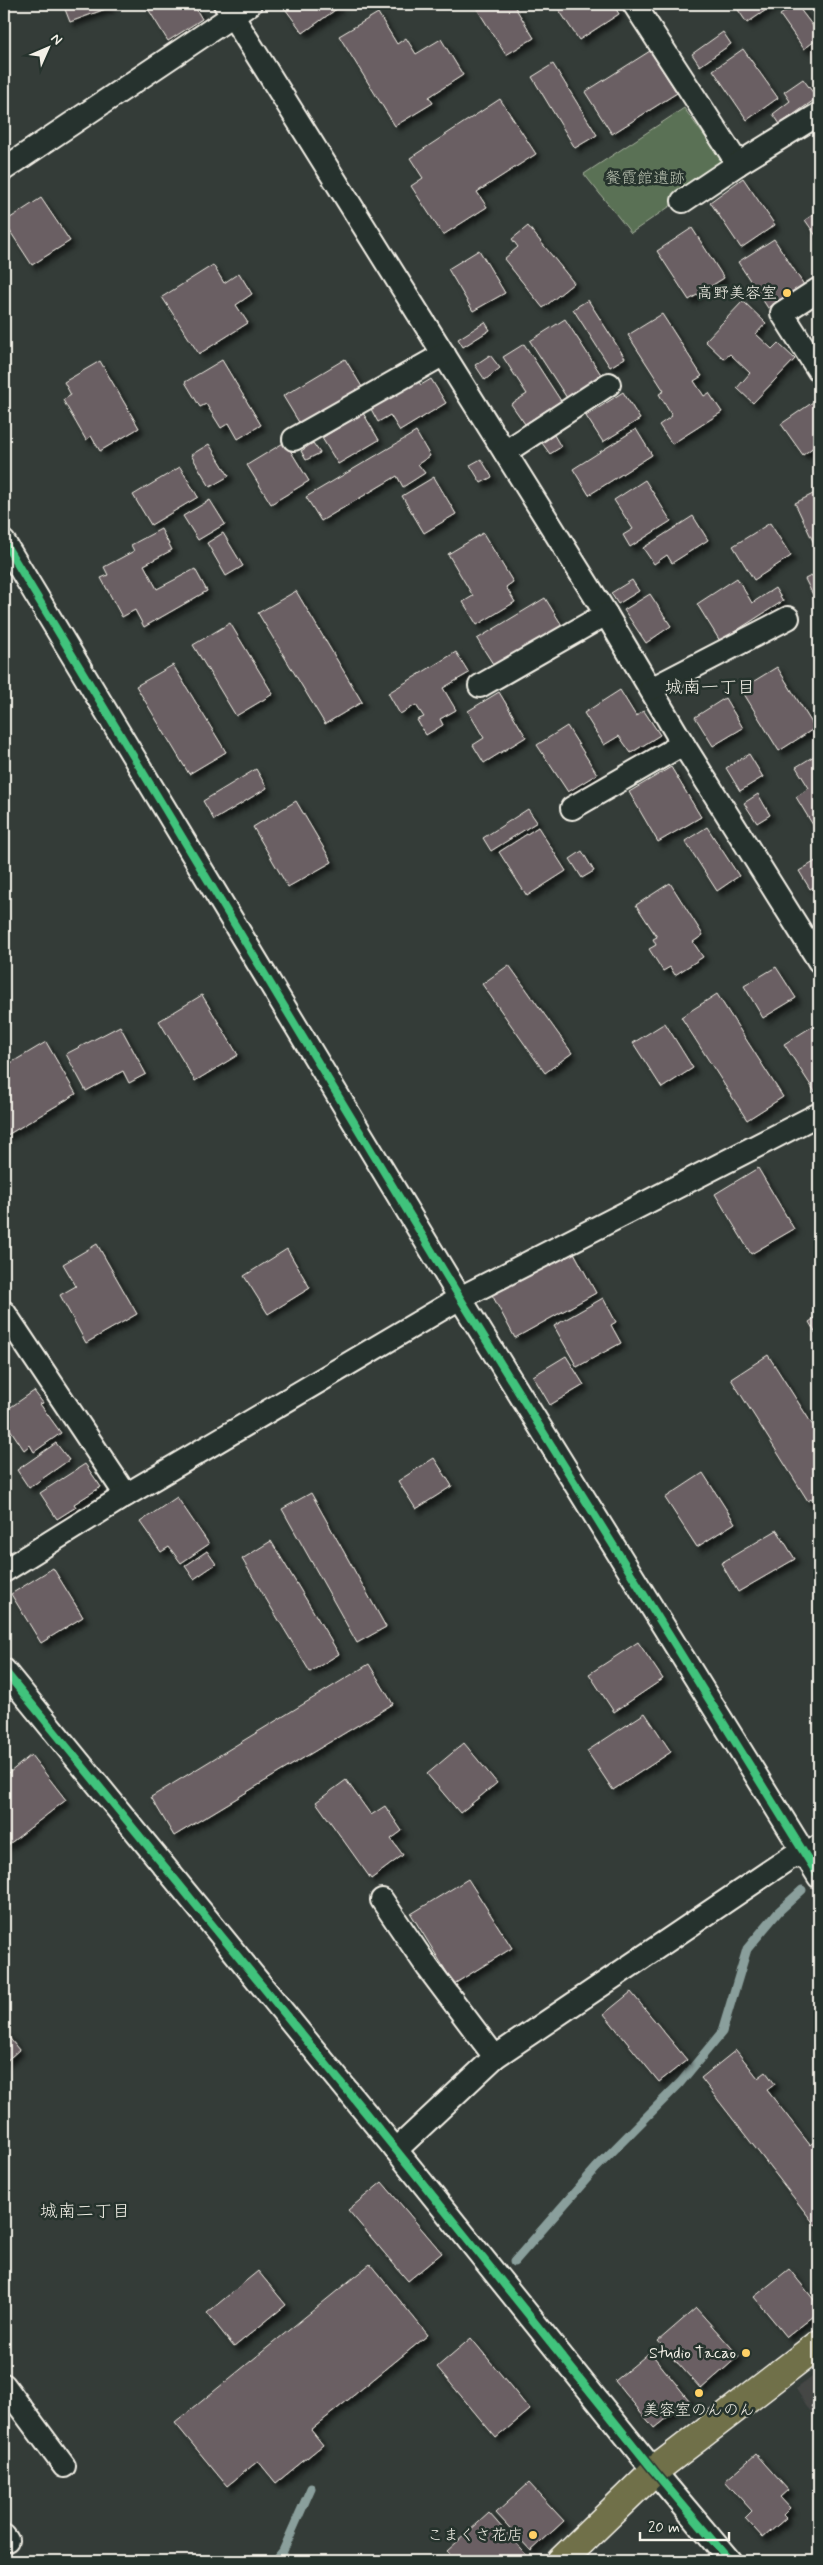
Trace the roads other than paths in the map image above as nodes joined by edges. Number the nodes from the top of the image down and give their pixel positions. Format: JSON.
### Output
{"nodes":[{"id":1,"x":634,"y":4,"type":"edge"},
{"id":2,"x":236,"y":8,"type":"edge"},
{"id":3,"x":819,"y":114,"type":"edge"},
{"id":4,"x":738,"y":164,"type":"junction"},
{"id":5,"x":4,"y":169,"type":"edge"},
{"id":6,"x":684,"y":201,"type":"dead end"},
{"id":7,"x":819,"y":289,"type":"edge"},
{"id":8,"x":444,"y":354,"type":"junction"},
{"id":9,"x":819,"y":371,"type":"edge"},
{"id":10,"x":609,"y":384,"type":"dead end"},
{"id":11,"x":294,"y":439,"type":"dead end"},
{"id":12,"x":505,"y":452,"type":"junction"},
{"id":13,"x":4,"y":542,"type":"edge"},
{"id":14,"x":606,"y":614,"type":"junction"},
{"id":15,"x":788,"y":618,"type":"dead end"},
{"id":16,"x":480,"y":686,"type":"dead end"},
{"id":17,"x":651,"y":689,"type":"junction"},
{"id":18,"x":683,"y":744,"type":"junction"},
{"id":19,"x":572,"y":808,"type":"dead end"},
{"id":20,"x":819,"y":961,"type":"edge"},
{"id":21,"x":819,"y":1114,"type":"edge"},
{"id":22,"x":460,"y":1298,"type":"junction"},
{"id":23,"x":4,"y":1312,"type":"edge"},
{"id":24,"x":126,"y":1495,"type":"junction"},
{"id":25,"x":4,"y":1571,"type":"edge"},
{"id":26,"x":4,"y":1670,"type":"edge"},
{"id":27,"x":813,"y":1851,"type":"edge"},
{"id":28,"x":819,"y":1877,"type":"edge"},
{"id":29,"x":382,"y":1900,"type":"dead end"},
{"id":30,"x":495,"y":2057,"type":"junction"},
{"id":31,"x":396,"y":2150,"type":"junction"},
{"id":32,"x":819,"y":2344,"type":"edge"},
{"id":33,"x":4,"y":2385,"type":"edge"},
{"id":34,"x":64,"y":2466,"type":"dead end"},
{"id":35,"x":654,"y":2471,"type":"junction"},
{"id":36,"x":561,"y":2561,"type":"edge"},
{"id":37,"x":730,"y":2561,"type":"edge"}],
"edges":[{"from":1,"to":4,"type":"street"},
{"from":2,"to":5,"type":"street"},
{"from":2,"to":8,"type":"street"},
{"from":3,"to":4,"type":"street"},
{"from":4,"to":6,"type":"street"},
{"from":7,"to":9,"type":"street"},
{"from":8,"to":11,"type":"street"},
{"from":8,"to":12,"type":"street"},
{"from":10,"to":12,"type":"street"},
{"from":12,"to":14,"type":"street"},
{"from":13,"to":22,"type":"street"},
{"from":14,"to":16,"type":"street"},
{"from":14,"to":17,"type":"street"},
{"from":15,"to":17,"type":"street"},
{"from":17,"to":18,"type":"street"},
{"from":18,"to":19,"type":"street"},
{"from":18,"to":20,"type":"street"},
{"from":21,"to":22,"type":"street"},
{"from":22,"to":24,"type":"street"},
{"from":22,"to":27,"type":"street"},
{"from":23,"to":24,"type":"street"},
{"from":24,"to":25,"type":"street"},
{"from":26,"to":31,"type":"street"},
{"from":27,"to":28,"type":"street"},
{"from":27,"to":30,"type":"street"},
{"from":29,"to":30,"type":"street"},
{"from":30,"to":31,"type":"street"},
{"from":31,"to":35,"type":"street"},
{"from":32,"to":35,"type":"main road"},
{"from":33,"to":34,"type":"street"},
{"from":35,"to":36,"type":"main road"},
{"from":35,"to":37,"type":"street"}]}
